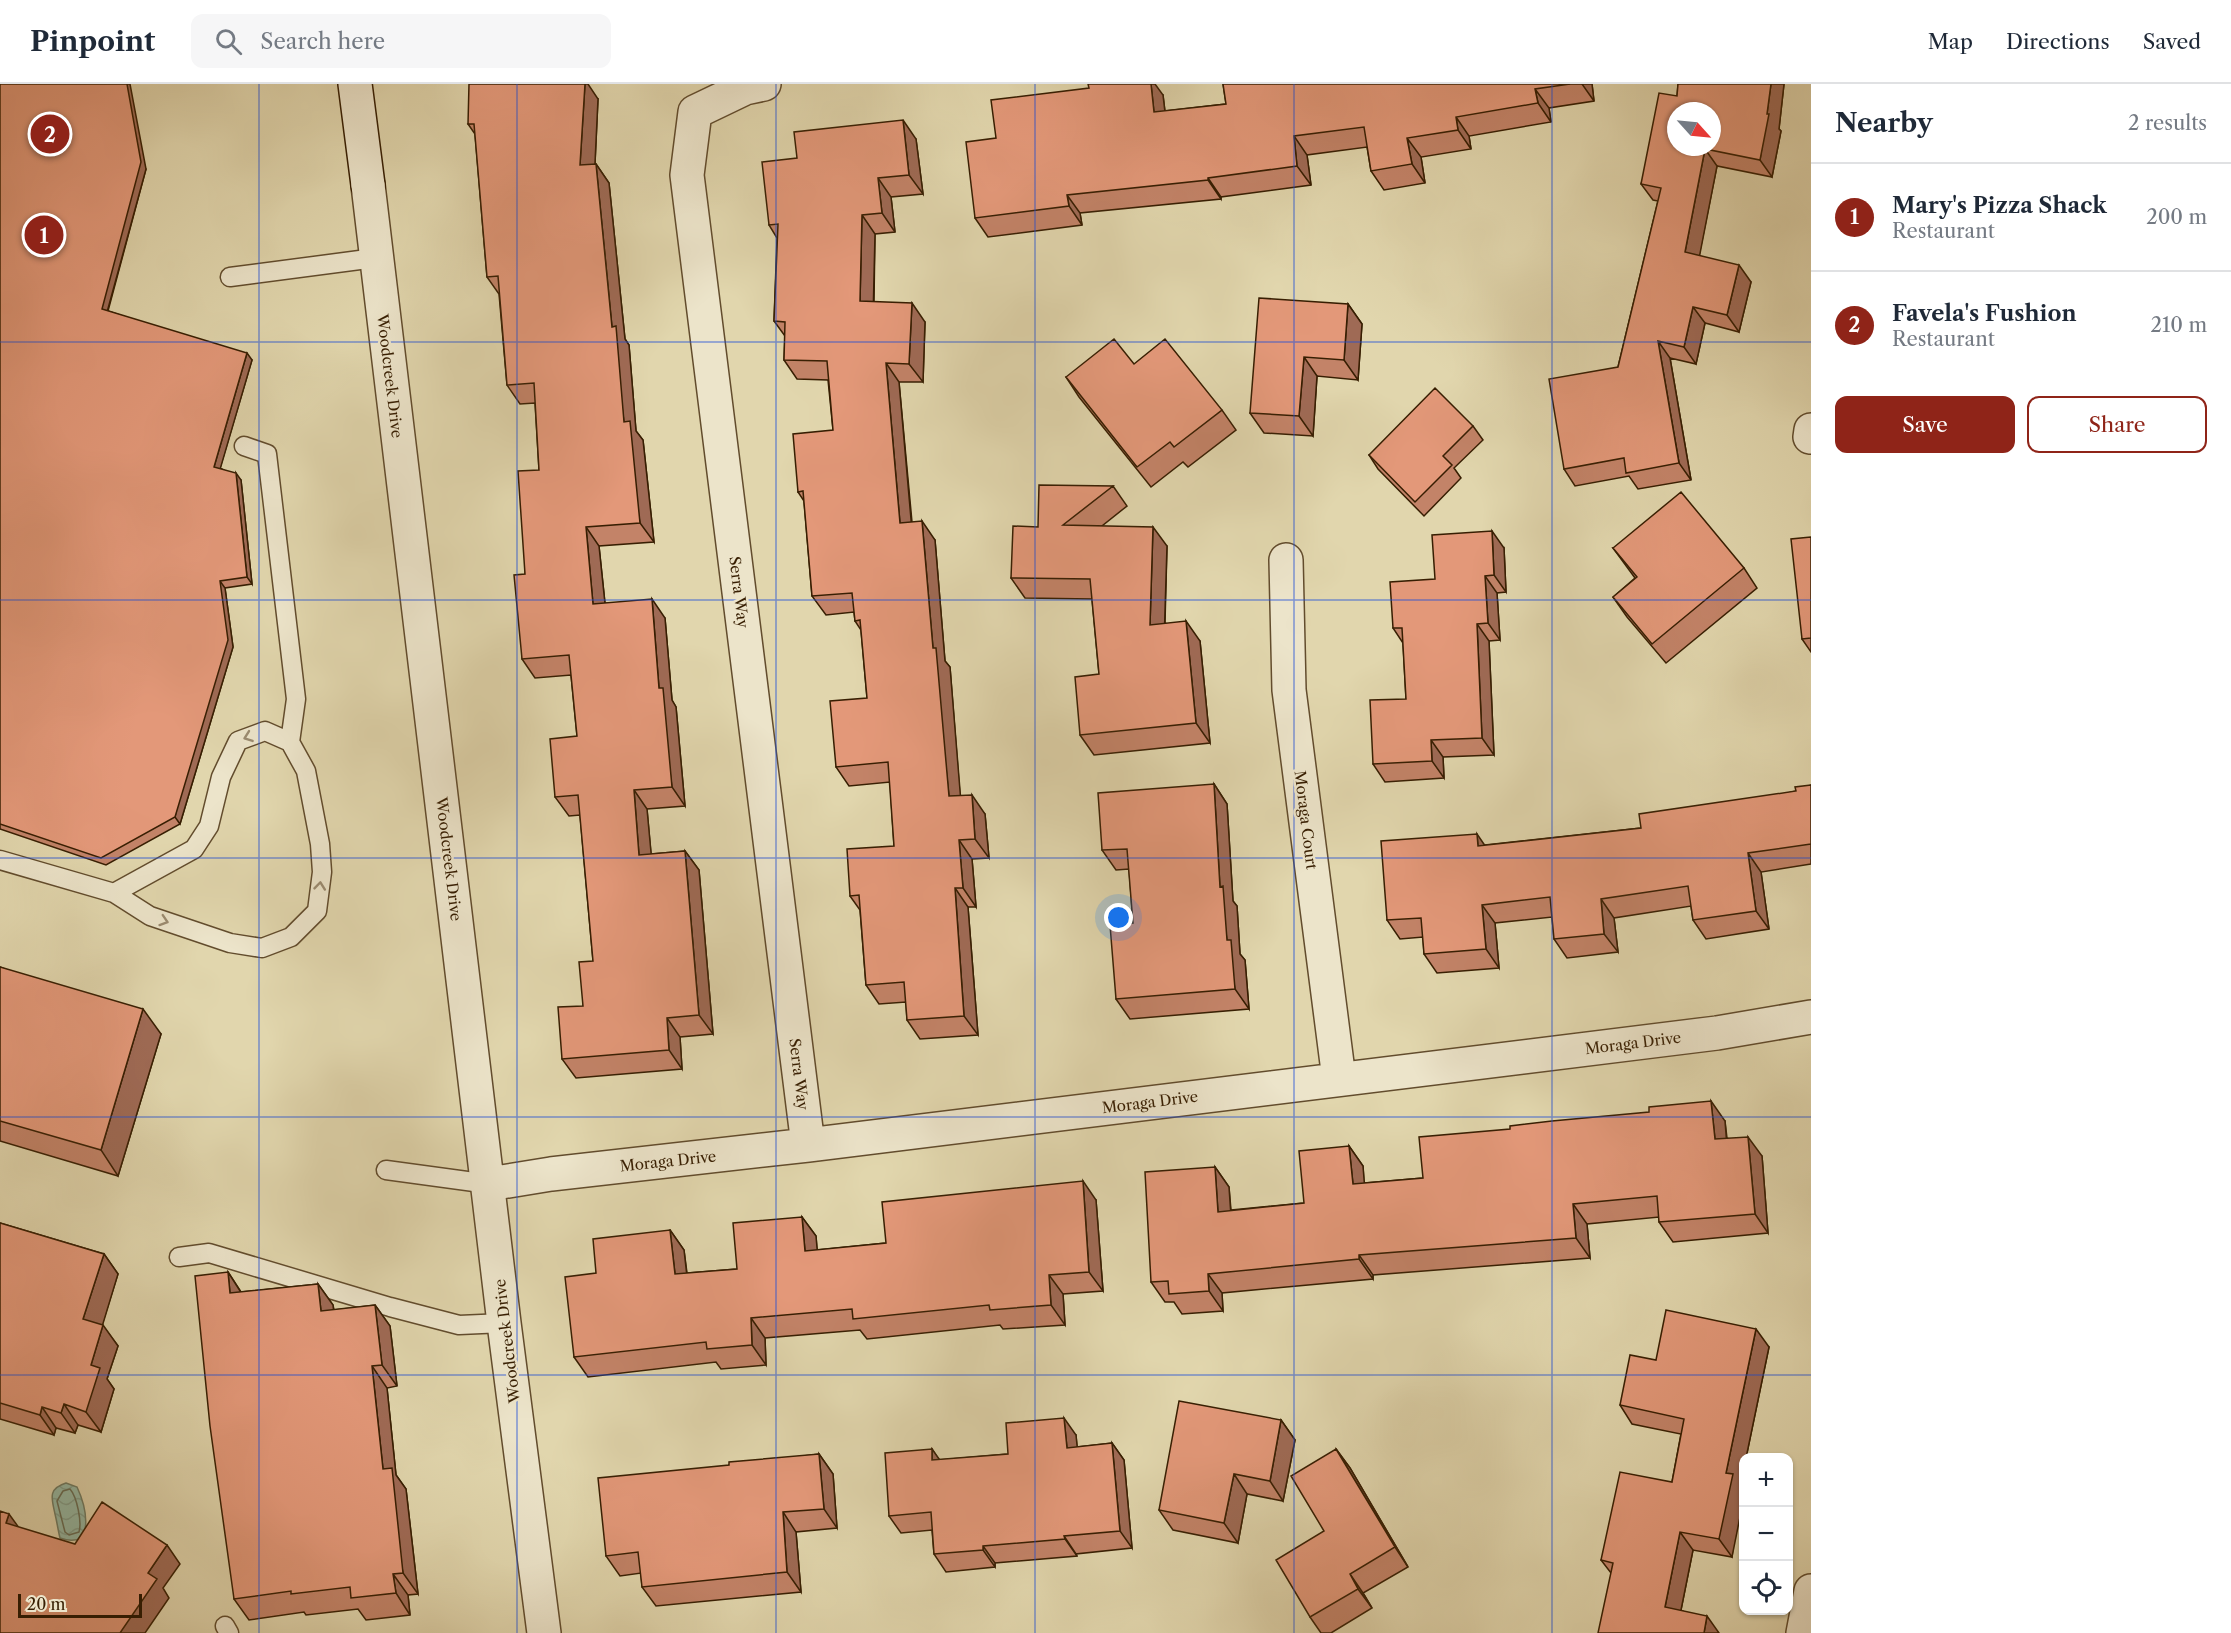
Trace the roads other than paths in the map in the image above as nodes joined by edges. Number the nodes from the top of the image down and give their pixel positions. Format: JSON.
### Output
{"nodes":[{"id":1,"x":355,"y":84,"type":"edge"},
{"id":2,"x":764,"y":84,"type":"edge"},
{"id":3,"x":375,"y":258,"type":"junction"},
{"id":4,"x":230,"y":277,"type":"dead end"},
{"id":5,"x":244,"y":446,"type":"dead end"},
{"id":6,"x":1286,"y":560,"type":"dead end"},
{"id":7,"x":290,"y":742,"type":"junction"},
{"id":8,"x":0,"y":860,"type":"edge"},
{"id":9,"x":114,"y":893,"type":"junction"},
{"id":10,"x":1810,"y":1024,"type":"edge"},
{"id":11,"x":1338,"y":1079,"type":"junction"},
{"id":12,"x":808,"y":1145,"type":"junction"},
{"id":13,"x":387,"y":1170,"type":"dead end"},
{"id":14,"x":489,"y":1184,"type":"junction"},
{"id":15,"x":179,"y":1257,"type":"dead end"},
{"id":16,"x":504,"y":1323,"type":"junction"},
{"id":17,"x":1811,"y":1591,"type":"edge"},
{"id":18,"x":544,"y":1633,"type":"edge"},
{"id":19,"x":1803,"y":1633,"type":"edge"}],
"edges":[{"from":1,"to":3,"type":"street","name":"Woodcreek Drive"},
{"from":2,"to":12,"type":"street","name":"Serra Way"},
{"from":3,"to":4,"type":"lane"},
{"from":3,"to":14,"type":"street","name":"Woodcreek Drive"},
{"from":5,"to":7,"type":"lane"},
{"from":6,"to":11,"type":"street","name":"Moraga Court"},
{"from":7,"to":9,"type":"lane","one_way":true},
{"from":9,"to":7,"type":"lane","one_way":true},
{"from":8,"to":9,"type":"lane"},
{"from":10,"to":11,"type":"street","name":"Moraga Drive"},
{"from":11,"to":12,"type":"street","name":"Moraga Drive"},
{"from":12,"to":14,"type":"street","name":"Moraga Drive"},
{"from":13,"to":14,"type":"lane"},
{"from":14,"to":16,"type":"street","name":"Woodcreek Drive"},
{"from":15,"to":16,"type":"lane"},
{"from":16,"to":18,"type":"street","name":"Woodcreek Drive"},
{"from":17,"to":19,"type":"street"}]}
